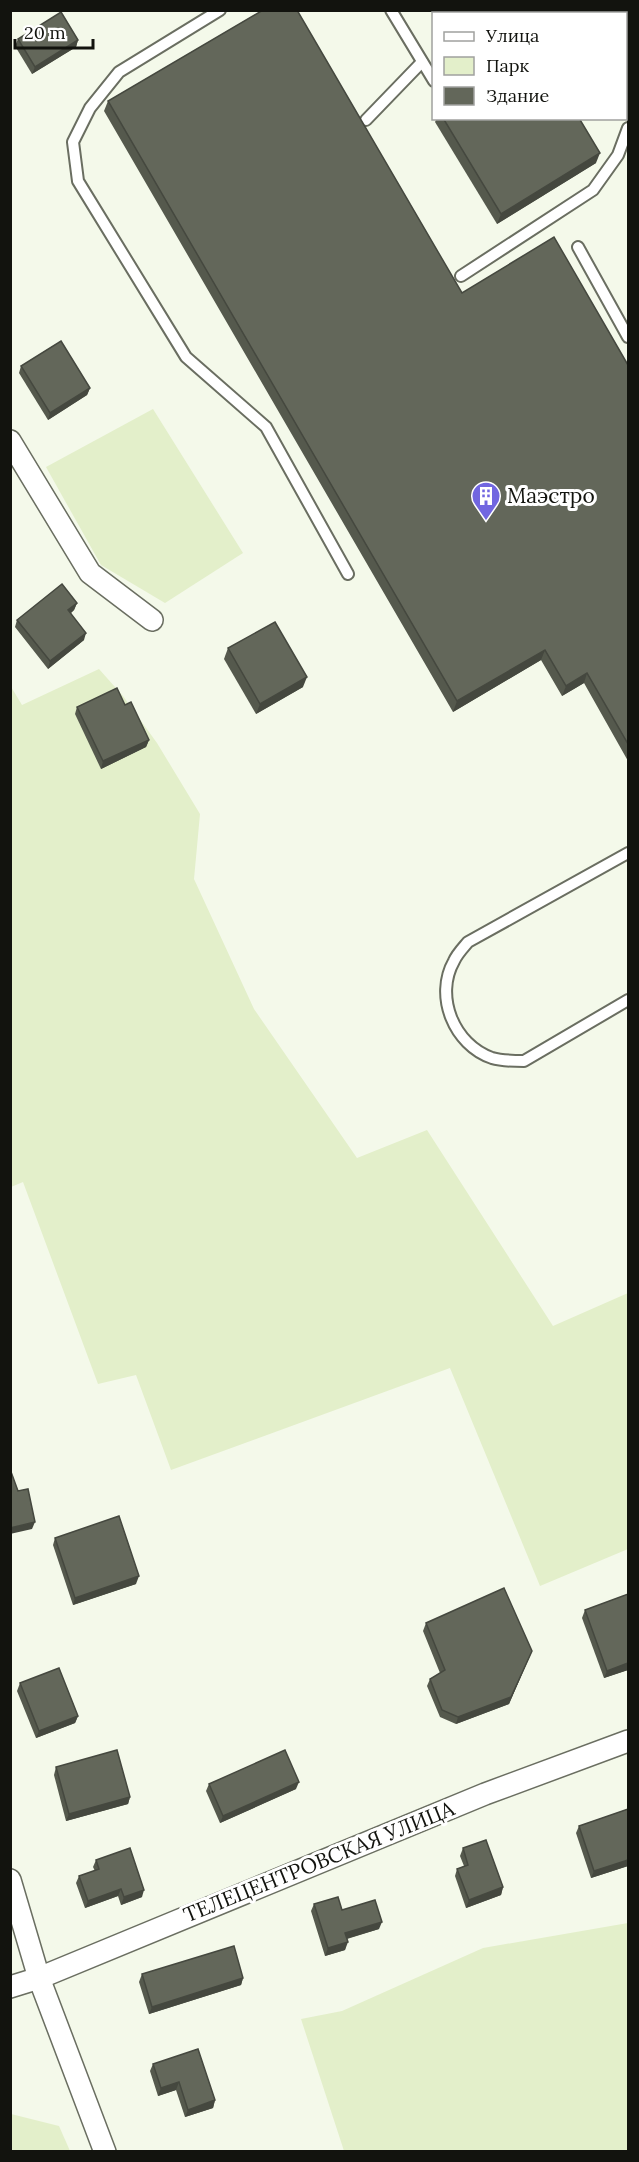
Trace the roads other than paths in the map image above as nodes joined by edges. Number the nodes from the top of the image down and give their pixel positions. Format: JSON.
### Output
{"nodes":[{"id":1,"x":220,"y":10,"type":"edge"},
{"id":2,"x":391,"y":10,"type":"edge"},
{"id":3,"x":422,"y":62,"type":"junction"},
{"id":4,"x":432,"y":78,"type":"edge"},
{"id":5,"x":366,"y":120,"type":"dead end"},
{"id":6,"x":628,"y":128,"type":"edge"},
{"id":7,"x":578,"y":247,"type":"dead end"},
{"id":8,"x":461,"y":276,"type":"dead end"},
{"id":9,"x":628,"y":337,"type":"edge"},
{"id":10,"x":10,"y":441,"type":"edge"},
{"id":11,"x":348,"y":574,"type":"dead end"},
{"id":12,"x":152,"y":620,"type":"dead end"},
{"id":13,"x":628,"y":853,"type":"edge"},
{"id":14,"x":628,"y":1000,"type":"edge"},
{"id":15,"x":628,"y":1741,"type":"edge"},
{"id":16,"x":10,"y":1880,"type":"edge"},
{"id":17,"x":39,"y":1978,"type":"junction"},
{"id":18,"x":10,"y":1987,"type":"edge"},
{"id":19,"x":105,"y":2151,"type":"edge"}],
"edges":[{"from":1,"to":11,"type":"lane"},
{"from":2,"to":3,"type":"lane"},
{"from":3,"to":4,"type":"lane"},
{"from":3,"to":5,"type":"lane"},
{"from":6,"to":8,"type":"lane"},
{"from":7,"to":9,"type":"lane"},
{"from":10,"to":12,"type":"street"},
{"from":13,"to":14,"type":"lane"},
{"from":15,"to":17,"type":"street","name":"ТЕЛЕЦЕНТРОВСКАЯ УЛИЦА"},
{"from":16,"to":17,"type":"street"},
{"from":17,"to":18,"type":"street","name":"ТЕЛЕЦЕНТРОВСКАЯ УЛИЦА"},
{"from":17,"to":19,"type":"street"}]}
